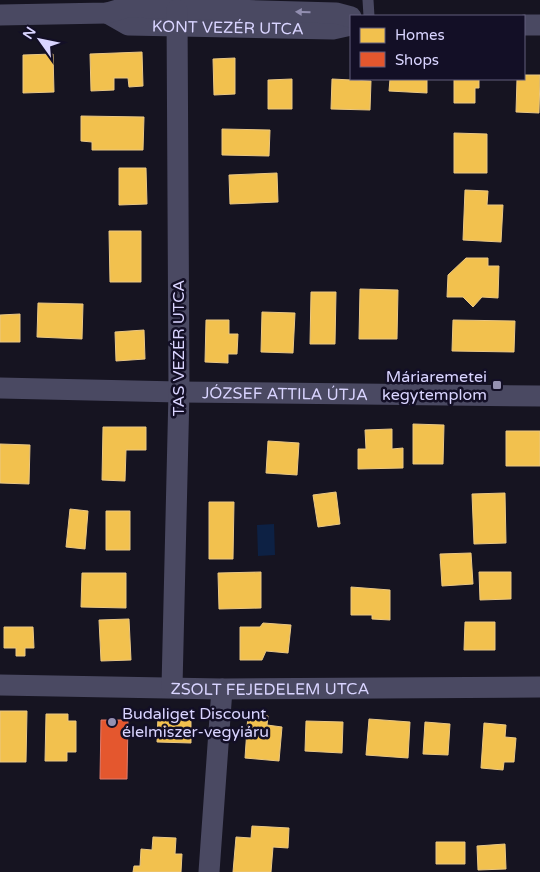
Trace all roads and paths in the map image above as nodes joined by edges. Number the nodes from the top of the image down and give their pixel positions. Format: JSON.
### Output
{"nodes":[{"id":1,"x":368,"y":0,"type":"edge"},
{"id":2,"x":107,"y":7,"type":"edge"},
{"id":3,"x":0,"y":15,"type":"edge"},
{"id":4,"x":369,"y":15,"type":"edge"},
{"id":5,"x":350,"y":17,"type":"edge"},
{"id":6,"x":176,"y":18,"type":"junction"},
{"id":7,"x":274,"y":20,"type":"junction"},
{"id":8,"x":350,"y":25,"type":"edge"},
{"id":9,"x":525,"y":25,"type":"edge"},
{"id":10,"x":540,"y":25,"type":"edge"},
{"id":11,"x":0,"y":388,"type":"edge"},
{"id":12,"x":179,"y":392,"type":"junction"},
{"id":13,"x":540,"y":396,"type":"edge"},
{"id":14,"x":0,"y":685,"type":"edge"},
{"id":15,"x":172,"y":687,"type":"junction"},
{"id":16,"x":540,"y":687,"type":"edge"},
{"id":17,"x":222,"y":689,"type":"junction"},
{"id":18,"x":209,"y":872,"type":"edge"}],
"edges":[{"from":1,"to":4,"type":"lane"},
{"from":2,"to":3,"type":"street","name":"KONT VEZÉR UTCA"},
{"from":2,"to":6,"type":"street","name":"KONT VEZÉR UTCA"},
{"from":5,"to":7,"type":"street","name":"KONT VEZÉR UTCA","one_way":true},
{"from":6,"to":7,"type":"street","name":"KONT VEZÉR UTCA"},
{"from":6,"to":12,"type":"street","name":"TAS VEZÉR UTCA"},
{"from":7,"to":8,"type":"street","name":"KONT VEZÉR UTCA"},
{"from":9,"to":10,"type":"street"},
{"from":11,"to":12,"type":"street","name":"JÓZSEF ATTILA ÚTJA"},
{"from":12,"to":13,"type":"street","name":"JÓZSEF ATTILA ÚTJA"},
{"from":12,"to":15,"type":"street","name":"TAS VEZÉR UTCA"},
{"from":14,"to":15,"type":"street","name":"ZSOLT FEJEDELEM UTCA"},
{"from":15,"to":17,"type":"street","name":"ZSOLT FEJEDELEM UTCA"},
{"from":16,"to":17,"type":"street","name":"ZSOLT FEJEDELEM UTCA"},
{"from":17,"to":18,"type":"street"}]}
